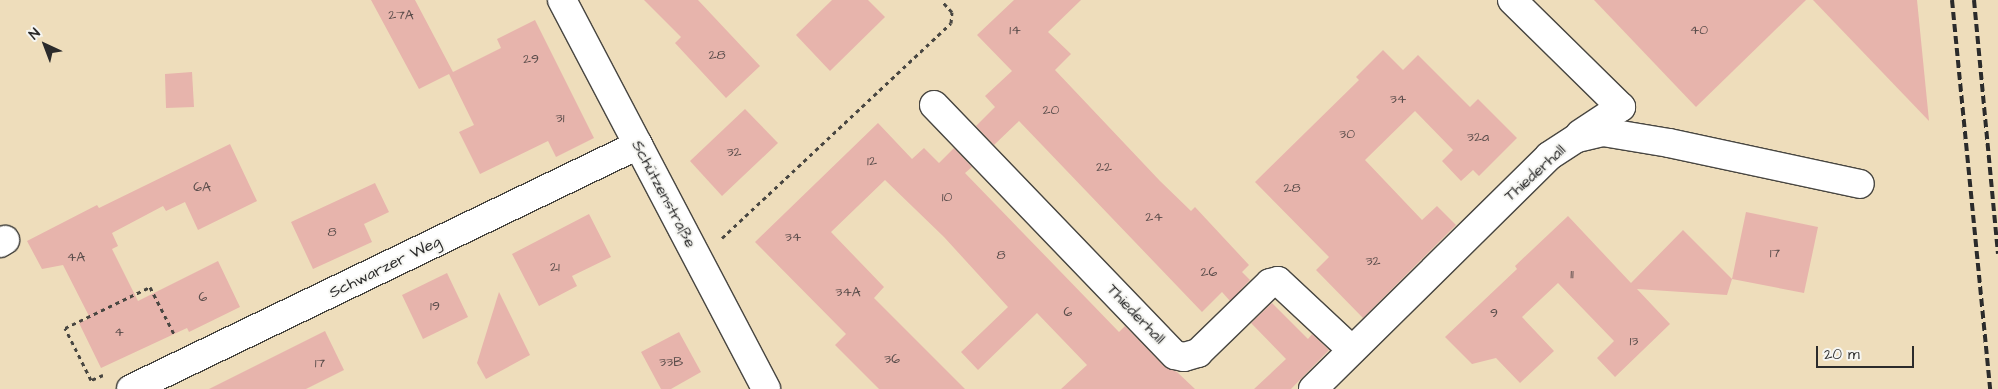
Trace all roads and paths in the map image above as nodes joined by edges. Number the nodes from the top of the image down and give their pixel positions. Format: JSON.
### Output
{"nodes":[{"id":1,"x":562,"y":0,"type":"edge"},
{"id":2,"x":941,"y":0,"type":"edge"},
{"id":3,"x":1512,"y":0,"type":"edge"},
{"id":4,"x":934,"y":105,"type":"dead end"},
{"id":5,"x":1569,"y":142,"type":"junction"},
{"id":6,"x":638,"y":145,"type":"junction"},
{"id":7,"x":1860,"y":184,"type":"dead end"},
{"id":8,"x":697,"y":256,"type":"junction"},
{"id":9,"x":1352,"y":350,"type":"junction"},
{"id":10,"x":187,"y":362,"type":"junction"},
{"id":11,"x":108,"y":372,"type":"dead end"},
{"id":12,"x":131,"y":389,"type":"edge"},
{"id":13,"x":766,"y":389,"type":"edge"},
{"id":14,"x":1313,"y":389,"type":"edge"}],
"edges":[{"from":1,"to":6,"type":"street","name":"Schützenstraße"},
{"from":2,"to":8,"type":"path"},
{"from":3,"to":5,"type":"street"},
{"from":4,"to":9,"type":"street","name":"Thiederhall"},
{"from":5,"to":7,"type":"street","name":"Thiederhall"},
{"from":5,"to":9,"type":"street","name":"Thiederhall"},
{"from":6,"to":8,"type":"street","name":"Schützenstraße"},
{"from":6,"to":10,"type":"street","name":"Schwarzer Weg"},
{"from":8,"to":13,"type":"street","name":"Schützenstraße"},
{"from":9,"to":14,"type":"street","name":"Thiederhall"},
{"from":10,"to":11,"type":"path"},
{"from":10,"to":12,"type":"street","name":"Schwarzer Weg"}]}
